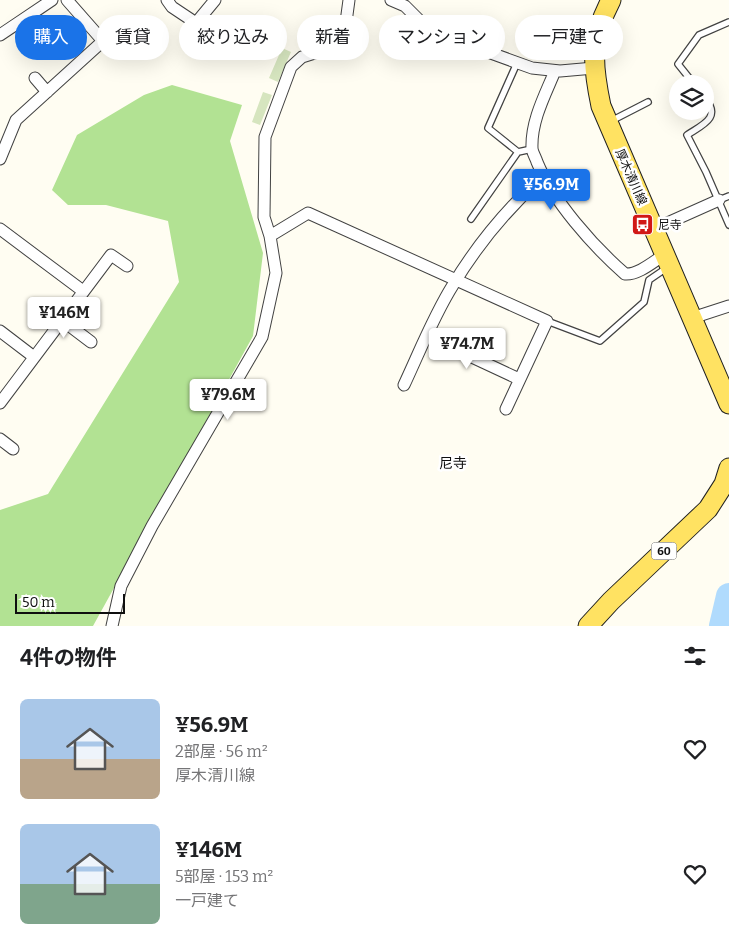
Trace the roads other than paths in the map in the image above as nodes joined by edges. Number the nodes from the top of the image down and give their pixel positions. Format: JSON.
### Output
{"nodes":[{"id":1,"x":52,"y":0,"type":"edge"},
{"id":2,"x":67,"y":0,"type":"edge"},
{"id":3,"x":167,"y":0,"type":"edge"},
{"id":4,"x":215,"y":0,"type":"edge"},
{"id":5,"x":349,"y":0,"type":"edge"},
{"id":6,"x":391,"y":0,"type":"edge"},
{"id":7,"x":610,"y":0,"type":"edge"},
{"id":8,"x":729,"y":22,"type":"edge"},
{"id":9,"x":0,"y":35,"type":"edge"},
{"id":10,"x":517,"y":62,"type":"junction"},
{"id":11,"x":594,"y":68,"type":"junction"},
{"id":12,"x":555,"y":71,"type":"junction"},
{"id":13,"x":687,"y":75,"type":"edge"},
{"id":14,"x":35,"y":78,"type":"dead end"},
{"id":15,"x":47,"y":92,"type":"junction"},
{"id":16,"x":648,"y":102,"type":"dead end"},
{"id":17,"x":709,"y":120,"type":"edge"},
{"id":18,"x":607,"y":123,"type":"junction"},
{"id":19,"x":3,"y":146,"type":"edge"},
{"id":20,"x":532,"y":149,"type":"junction"},
{"id":21,"x":518,"y":152,"type":"junction"},
{"id":22,"x":0,"y":159,"type":"edge"},
{"id":23,"x":543,"y":176,"type":"junction"},
{"id":24,"x":724,"y":198,"type":"edge"},
{"id":25,"x":471,"y":218,"type":"dead end"},
{"id":26,"x":729,"y":225,"type":"edge"},
{"id":27,"x":0,"y":229,"type":"edge"},
{"id":28,"x":654,"y":229,"type":"junction"},
{"id":29,"x":270,"y":236,"type":"junction"},
{"id":30,"x":666,"y":261,"type":"junction"},
{"id":31,"x":127,"y":266,"type":"dead end"},
{"id":32,"x":457,"y":280,"type":"junction"},
{"id":33,"x":83,"y":291,"type":"junction"},
{"id":34,"x":729,"y":306,"type":"edge"},
{"id":35,"x":692,"y":318,"type":"junction"},
{"id":36,"x":62,"y":320,"type":"junction"},
{"id":37,"x":547,"y":321,"type":"junction"},
{"id":38,"x":0,"y":331,"type":"edge"},
{"id":39,"x":427,"y":336,"type":"junction"},
{"id":40,"x":91,"y":342,"type":"dead end"},
{"id":41,"x":34,"y":357,"type":"junction"},
{"id":42,"x":723,"y":377,"type":"edge"},
{"id":43,"x":519,"y":379,"type":"junction"},
{"id":44,"x":404,"y":385,"type":"dead end"},
{"id":45,"x":0,"y":404,"type":"edge"},
{"id":46,"x":729,"y":404,"type":"edge"},
{"id":47,"x":506,"y":409,"type":"dead end"},
{"id":48,"x":0,"y":439,"type":"edge"},
{"id":49,"x":14,"y":449,"type":"dead end"},
{"id":50,"x":729,"y":471,"type":"edge"},
{"id":51,"x":112,"y":626,"type":"edge"},
{"id":52,"x":588,"y":626,"type":"edge"}],
"edges":[{"from":1,"to":9,"type":"street"},
{"from":2,"to":15,"type":"street"},
{"from":3,"to":4,"type":"street"},
{"from":5,"to":29,"type":"street"},
{"from":6,"to":10,"type":"street"},
{"from":7,"to":11,"type":"main road","name":"厚木清川線"},
{"from":8,"to":13,"type":"lane"},
{"from":10,"to":12,"type":"street"},
{"from":10,"to":21,"type":"lane"},
{"from":11,"to":12,"type":"street"},
{"from":11,"to":18,"type":"main road","name":"厚木清川線"},
{"from":12,"to":20,"type":"street"},
{"from":14,"to":15,"type":"street"},
{"from":15,"to":19,"type":"street"},
{"from":16,"to":18,"type":"lane"},
{"from":17,"to":24,"type":"lane"},
{"from":18,"to":28,"type":"main road","name":"厚木清川線"},
{"from":19,"to":22,"type":"street"},
{"from":20,"to":21,"type":"lane"},
{"from":20,"to":23,"type":"street"},
{"from":21,"to":25,"type":"lane"},
{"from":23,"to":30,"type":"street"},
{"from":23,"to":32,"type":"street"},
{"from":24,"to":26,"type":"lane"},
{"from":24,"to":28,"type":"street"},
{"from":27,"to":33,"type":"street"},
{"from":28,"to":30,"type":"main road","name":"厚木清川線"},
{"from":29,"to":32,"type":"street"},
{"from":29,"to":51,"type":"street"},
{"from":30,"to":35,"type":"main road","name":"厚木清川線"},
{"from":30,"to":37,"type":"lane"},
{"from":31,"to":33,"type":"street"},
{"from":32,"to":37,"type":"street"},
{"from":32,"to":39,"type":"street"},
{"from":33,"to":36,"type":"street"},
{"from":34,"to":35,"type":"street"},
{"from":35,"to":42,"type":"main road","name":"厚木清川線"},
{"from":36,"to":40,"type":"street"},
{"from":36,"to":41,"type":"street"},
{"from":37,"to":43,"type":"street"},
{"from":38,"to":41,"type":"street"},
{"from":39,"to":43,"type":"street"},
{"from":39,"to":44,"type":"street"},
{"from":41,"to":45,"type":"street"},
{"from":42,"to":46,"type":"main road","name":"厚木清川線"},
{"from":43,"to":47,"type":"street"},
{"from":48,"to":49,"type":"street"},
{"from":50,"to":52,"type":"main road","number":"60"}]}
